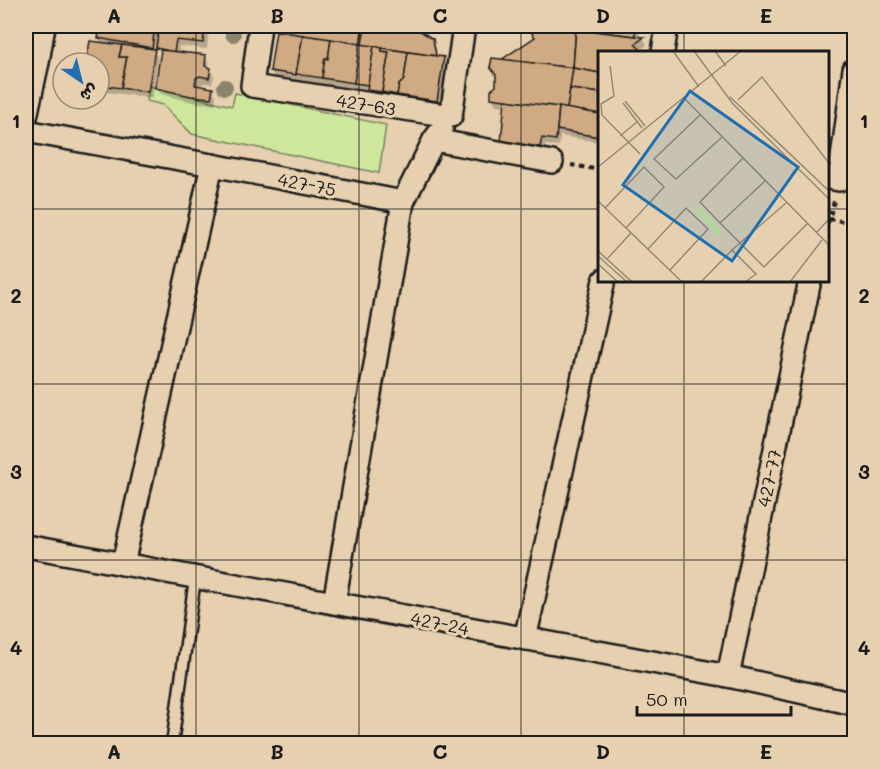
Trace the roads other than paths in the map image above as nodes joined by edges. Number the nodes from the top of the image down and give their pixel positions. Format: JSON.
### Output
{"nodes":[{"id":1,"x":44,"y":26,"type":"edge"},
{"id":2,"x":260,"y":26,"type":"edge"},
{"id":3,"x":464,"y":26,"type":"edge"},
{"id":4,"x":667,"y":26,"type":"edge"},
{"id":5,"x":663,"y":51,"type":"edge"},
{"id":6,"x":32,"y":61,"type":"edge"},
{"id":7,"x":855,"y":69,"type":"edge"},
{"id":8,"x":451,"y":116,"type":"junction"},
{"id":9,"x":26,"y":117,"type":"edge"},
{"id":10,"x":26,"y":131,"type":"edge"},
{"id":11,"x":435,"y":140,"type":"junction"},
{"id":12,"x":552,"y":162,"type":"road end"},
{"id":13,"x":212,"y":165,"type":"junction"},
{"id":14,"x":829,"y":178,"type":"edge"},
{"id":15,"x":403,"y":202,"type":"junction"},
{"id":16,"x":604,"y":282,"type":"edge"},
{"id":17,"x":810,"y":282,"type":"edge"},
{"id":18,"x":26,"y":546,"type":"edge"},
{"id":19,"x":123,"y":564,"type":"junction"},
{"id":20,"x":195,"y":579,"type":"junction"},
{"id":21,"x":334,"y":603,"type":"junction"},
{"id":22,"x":525,"y":639,"type":"junction"},
{"id":23,"x":728,"y":676,"type":"junction"},
{"id":24,"x":855,"y":704,"type":"edge"},
{"id":25,"x":172,"y":744,"type":"edge"}],
"edges":[{"from":1,"to":6,"type":"street"},
{"from":2,"to":8,"type":"street","name":"427-63"},
{"from":3,"to":8,"type":"street"},
{"from":4,"to":5,"type":"street"},
{"from":6,"to":9,"type":"street"},
{"from":7,"to":14,"type":"street"},
{"from":8,"to":11,"type":"street"},
{"from":10,"to":13,"type":"street","name":"427-75"},
{"from":11,"to":12,"type":"street"},
{"from":11,"to":15,"type":"street"},
{"from":13,"to":15,"type":"street","name":"427-75"},
{"from":13,"to":19,"type":"street"},
{"from":15,"to":21,"type":"street"},
{"from":16,"to":22,"type":"street"},
{"from":17,"to":23,"type":"street","name":"427-77"},
{"from":18,"to":19,"type":"street","name":"427-24"},
{"from":19,"to":20,"type":"street","name":"427-24"},
{"from":20,"to":21,"type":"street","name":"427-24"},
{"from":20,"to":25,"type":"lane"},
{"from":21,"to":22,"type":"street","name":"427-24"},
{"from":22,"to":23,"type":"street","name":"427-24"},
{"from":23,"to":24,"type":"street","name":"427-24"}]}
